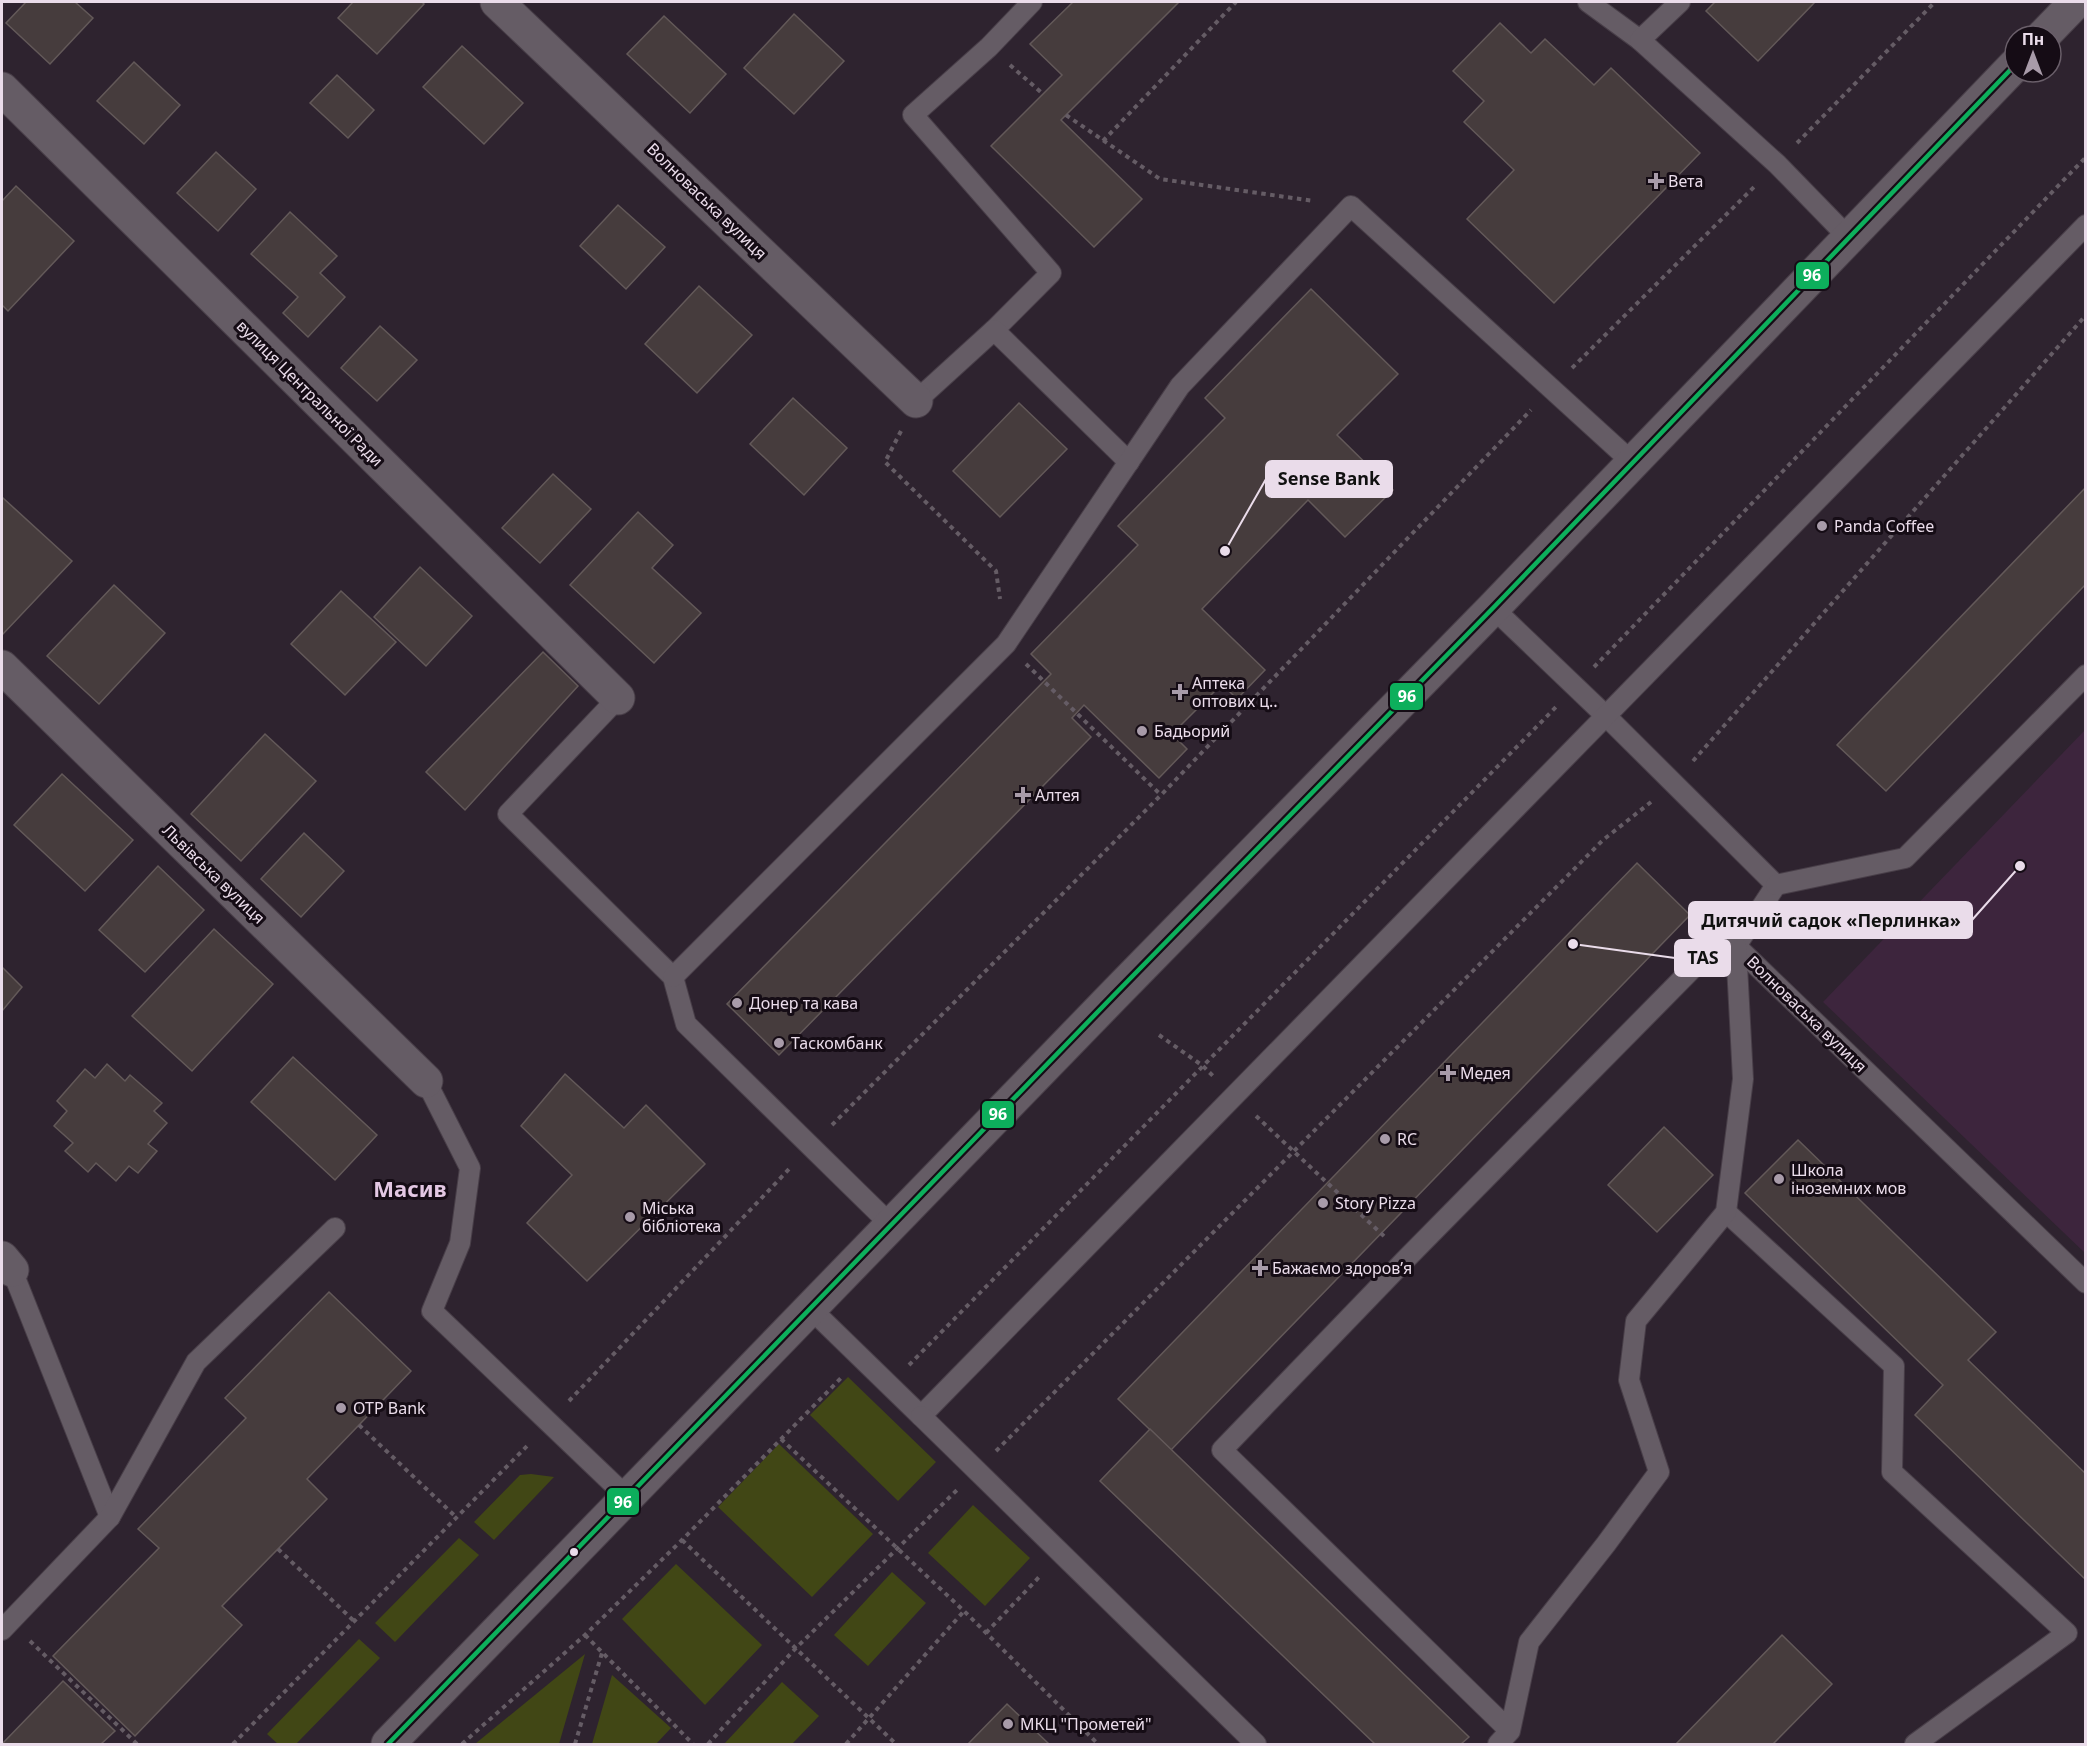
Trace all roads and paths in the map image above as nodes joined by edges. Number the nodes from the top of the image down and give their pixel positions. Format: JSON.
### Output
{"nodes":[{"id":1,"x":497,"y":2,"type":"edge"},
{"id":2,"x":1032,"y":2,"type":"edge"},
{"id":3,"x":1236,"y":2,"type":"edge"},
{"id":4,"x":1588,"y":2,"type":"edge"},
{"id":5,"x":1680,"y":2,"type":"edge"},
{"id":6,"x":1935,"y":2,"type":"edge"},
{"id":7,"x":2076,"y":2,"type":"edge"},
{"id":8,"x":2055,"y":24,"type":"edge"},
{"id":9,"x":1640,"y":40,"type":"junction"},
{"id":10,"x":989,"y":47,"type":"junction"},
{"id":11,"x":2003,"y":78,"type":"edge"},
{"id":12,"x":2,"y":89,"type":"edge"},
{"id":13,"x":1043,"y":94,"type":"dead end"},
{"id":14,"x":1066,"y":115,"type":"dead end"},
{"id":15,"x":1103,"y":141,"type":"junction"},
{"id":16,"x":2085,"y":157,"type":"edge"},
{"id":17,"x":1777,"y":164,"type":"junction"},
{"id":18,"x":1351,"y":206,"type":"junction"},
{"id":19,"x":2085,"y":225,"type":"edge"},
{"id":20,"x":1849,"y":238,"type":"junction"},
{"id":21,"x":2085,"y":315,"type":"edge"},
{"id":22,"x":994,"y":330,"type":"junction"},
{"id":23,"x":1551,"y":389,"type":"junction"},
{"id":24,"x":916,"y":401,"type":"junction"},
{"id":25,"x":1129,"y":462,"type":"junction"},
{"id":26,"x":1632,"y":462,"type":"junction"},
{"id":27,"x":1493,"y":608,"type":"junction"},
{"id":28,"x":1006,"y":644,"type":"junction"},
{"id":29,"x":2,"y":667,"type":"edge"},
{"id":30,"x":2085,"y":675,"type":"edge"},
{"id":31,"x":1575,"y":687,"type":"junction"},
{"id":32,"x":618,"y":698,"type":"joint"},
{"id":33,"x":1606,"y":716,"type":"junction"},
{"id":34,"x":1674,"y":783,"type":"junction"},
{"id":35,"x":1161,"y":795,"type":"junction"},
{"id":36,"x":1776,"y":885,"type":"junction"},
{"id":37,"x":1736,"y":946,"type":"junction"},
{"id":38,"x":673,"y":977,"type":"junction"},
{"id":39,"x":1159,"y":1035,"type":"dead end"},
{"id":40,"x":1203,"y":1066,"type":"junction"},
{"id":41,"x":426,"y":1081,"type":"joint"},
{"id":42,"x":1235,"y":1096,"type":"junction"},
{"id":43,"x":812,"y":1146,"type":"junction"},
{"id":44,"x":1294,"y":1151,"type":"junction"},
{"id":45,"x":1726,"y":1212,"type":"junction"},
{"id":46,"x":892,"y":1226,"type":"junction"},
{"id":47,"x":335,"y":1228,"type":"dead end"},
{"id":48,"x":1407,"y":1258,"type":"junction"},
{"id":49,"x":7,"y":1264,"type":"edge"},
{"id":50,"x":2085,"y":1283,"type":"edge"},
{"id":51,"x":812,"y":1309,"type":"junction"},
{"id":52,"x":862,"y":1356,"type":"junction"},
{"id":53,"x":890,"y":1385,"type":"junction"},
{"id":54,"x":921,"y":1416,"type":"junction"},
{"id":55,"x":548,"y":1424,"type":"junction"},
{"id":56,"x":359,"y":1425,"type":"dead end"},
{"id":57,"x":781,"y":1439,"type":"junction"},
{"id":58,"x":976,"y":1472,"type":"junction"},
{"id":59,"x":628,"y":1498,"type":"junction"},
{"id":60,"x":110,"y":1517,"type":"junction"},
{"id":61,"x":456,"y":1517,"type":"junction"},
{"id":62,"x":682,"y":1540,"type":"junction"},
{"id":63,"x":897,"y":1548,"type":"junction"},
{"id":64,"x":278,"y":1549,"type":"dead end"},
{"id":65,"x":1061,"y":1554,"type":"junction"},
{"id":66,"x":964,"y":1611,"type":"junction"},
{"id":67,"x":354,"y":1621,"type":"junction"},
{"id":68,"x":6,"y":1626,"type":"edge"},
{"id":69,"x":2076,"y":1633,"type":"edge"},
{"id":70,"x":986,"y":1634,"type":"junction"},
{"id":71,"x":585,"y":1635,"type":"junction"},
{"id":72,"x":795,"y":1649,"type":"junction"},
{"id":73,"x":602,"y":1653,"type":"junction"},
{"id":74,"x":868,"y":1719,"type":"junction"},
{"id":75,"x":1504,"y":1738,"type":"edge"},
{"id":76,"x":137,"y":1744,"type":"edge"},
{"id":77,"x":233,"y":1744,"type":"edge"},
{"id":78,"x":388,"y":1744,"type":"edge"},
{"id":79,"x":462,"y":1744,"type":"edge"},
{"id":80,"x":575,"y":1744,"type":"edge"},
{"id":81,"x":693,"y":1744,"type":"edge"},
{"id":82,"x":708,"y":1744,"type":"edge"},
{"id":83,"x":846,"y":1744,"type":"edge"},
{"id":84,"x":896,"y":1744,"type":"edge"},
{"id":85,"x":1098,"y":1744,"type":"edge"},
{"id":86,"x":1256,"y":1744,"type":"edge"},
{"id":87,"x":1915,"y":1744,"type":"edge"}],
"edges":[{"from":1,"to":24,"type":"main road","name":"Волноваська вулиця"},
{"from":2,"to":10,"type":"lane"},
{"from":3,"to":15,"type":"path"},
{"from":4,"to":9,"type":"lane"},
{"from":5,"to":9,"type":"lane"},
{"from":6,"to":17,"type":"path"},
{"from":7,"to":8,"type":"main road"},
{"from":9,"to":17,"type":"lane"},
{"from":10,"to":13,"type":"path"},
{"from":10,"to":22,"type":"lane"},
{"from":11,"to":20,"type":"main road"},
{"from":12,"to":32,"type":"main road","name":"вулиця Центральної Ради"},
{"from":14,"to":15,"type":"path"},
{"from":15,"to":18,"type":"path"},
{"from":16,"to":31,"type":"path"},
{"from":17,"to":20,"type":"lane"},
{"from":17,"to":23,"type":"path"},
{"from":18,"to":23,"type":"lane"},
{"from":18,"to":25,"type":"lane"},
{"from":19,"to":33,"type":"lane"},
{"from":20,"to":26,"type":"main road"},
{"from":21,"to":34,"type":"path"},
{"from":22,"to":24,"type":"lane"},
{"from":22,"to":25,"type":"lane"},
{"from":23,"to":26,"type":"lane"},
{"from":23,"to":35,"type":"path"},
{"from":24,"to":28,"type":"path"},
{"from":25,"to":28,"type":"lane"},
{"from":26,"to":27,"type":"main road"},
{"from":27,"to":31,"type":"lane"},
{"from":27,"to":46,"type":"main road"},
{"from":28,"to":35,"type":"path"},
{"from":28,"to":38,"type":"lane"},
{"from":29,"to":41,"type":"main road","name":"Львівська вулиця"},
{"from":30,"to":36,"type":"lane"},
{"from":31,"to":33,"type":"lane"},
{"from":31,"to":40,"type":"path"},
{"from":32,"to":38,"type":"lane"},
{"from":33,"to":34,"type":"lane"},
{"from":33,"to":42,"type":"lane"},
{"from":34,"to":36,"type":"lane"},
{"from":34,"to":44,"type":"path"},
{"from":35,"to":43,"type":"path"},
{"from":36,"to":37,"type":"lane","name":"Волноваська вулиця"},
{"from":37,"to":45,"type":"lane"},
{"from":37,"to":48,"type":"lane"},
{"from":37,"to":50,"type":"lane","name":"Волноваська вулиця"},
{"from":38,"to":43,"type":"lane"},
{"from":39,"to":40,"type":"path"},
{"from":40,"to":42,"type":"path"},
{"from":40,"to":53,"type":"path"},
{"from":41,"to":55,"type":"lane"},
{"from":42,"to":44,"type":"path"},
{"from":42,"to":54,"type":"lane"},
{"from":43,"to":46,"type":"lane"},
{"from":43,"to":55,"type":"path"},
{"from":44,"to":48,"type":"path"},
{"from":44,"to":58,"type":"path"},
{"from":45,"to":69,"type":"lane"},
{"from":45,"to":75,"type":"lane"},
{"from":46,"to":51,"type":"main road"},
{"from":47,"to":60,"type":"lane"},
{"from":48,"to":75,"type":"lane"},
{"from":49,"to":60,"type":"lane"},
{"from":51,"to":52,"type":"lane"},
{"from":51,"to":59,"type":"main road"},
{"from":52,"to":53,"type":"lane"},
{"from":52,"to":57,"type":"path"},
{"from":53,"to":54,"type":"lane"},
{"from":54,"to":58,"type":"lane"},
{"from":55,"to":59,"type":"lane"},
{"from":55,"to":61,"type":"path"},
{"from":56,"to":61,"type":"path"},
{"from":57,"to":62,"type":"path"},
{"from":57,"to":63,"type":"path"},
{"from":58,"to":63,"type":"path"},
{"from":58,"to":65,"type":"lane"},
{"from":59,"to":78,"type":"main road"},
{"from":60,"to":68,"type":"lane"},
{"from":61,"to":67,"type":"path"},
{"from":62,"to":71,"type":"path"},
{"from":62,"to":72,"type":"path"},
{"from":63,"to":66,"type":"path"},
{"from":63,"to":72,"type":"path"},
{"from":64,"to":67,"type":"path"},
{"from":65,"to":70,"type":"path"},
{"from":65,"to":86,"type":"lane"},
{"from":66,"to":70,"type":"path"},
{"from":66,"to":74,"type":"path"},
{"from":67,"to":77,"type":"path"},
{"from":68,"to":76,"type":"path"},
{"from":69,"to":87,"type":"lane"},
{"from":70,"to":85,"type":"path"},
{"from":71,"to":73,"type":"path"},
{"from":71,"to":79,"type":"path"},
{"from":72,"to":74,"type":"path"},
{"from":72,"to":82,"type":"path"},
{"from":73,"to":80,"type":"path"},
{"from":73,"to":81,"type":"path"},
{"from":74,"to":83,"type":"path"},
{"from":74,"to":84,"type":"path"}]}
